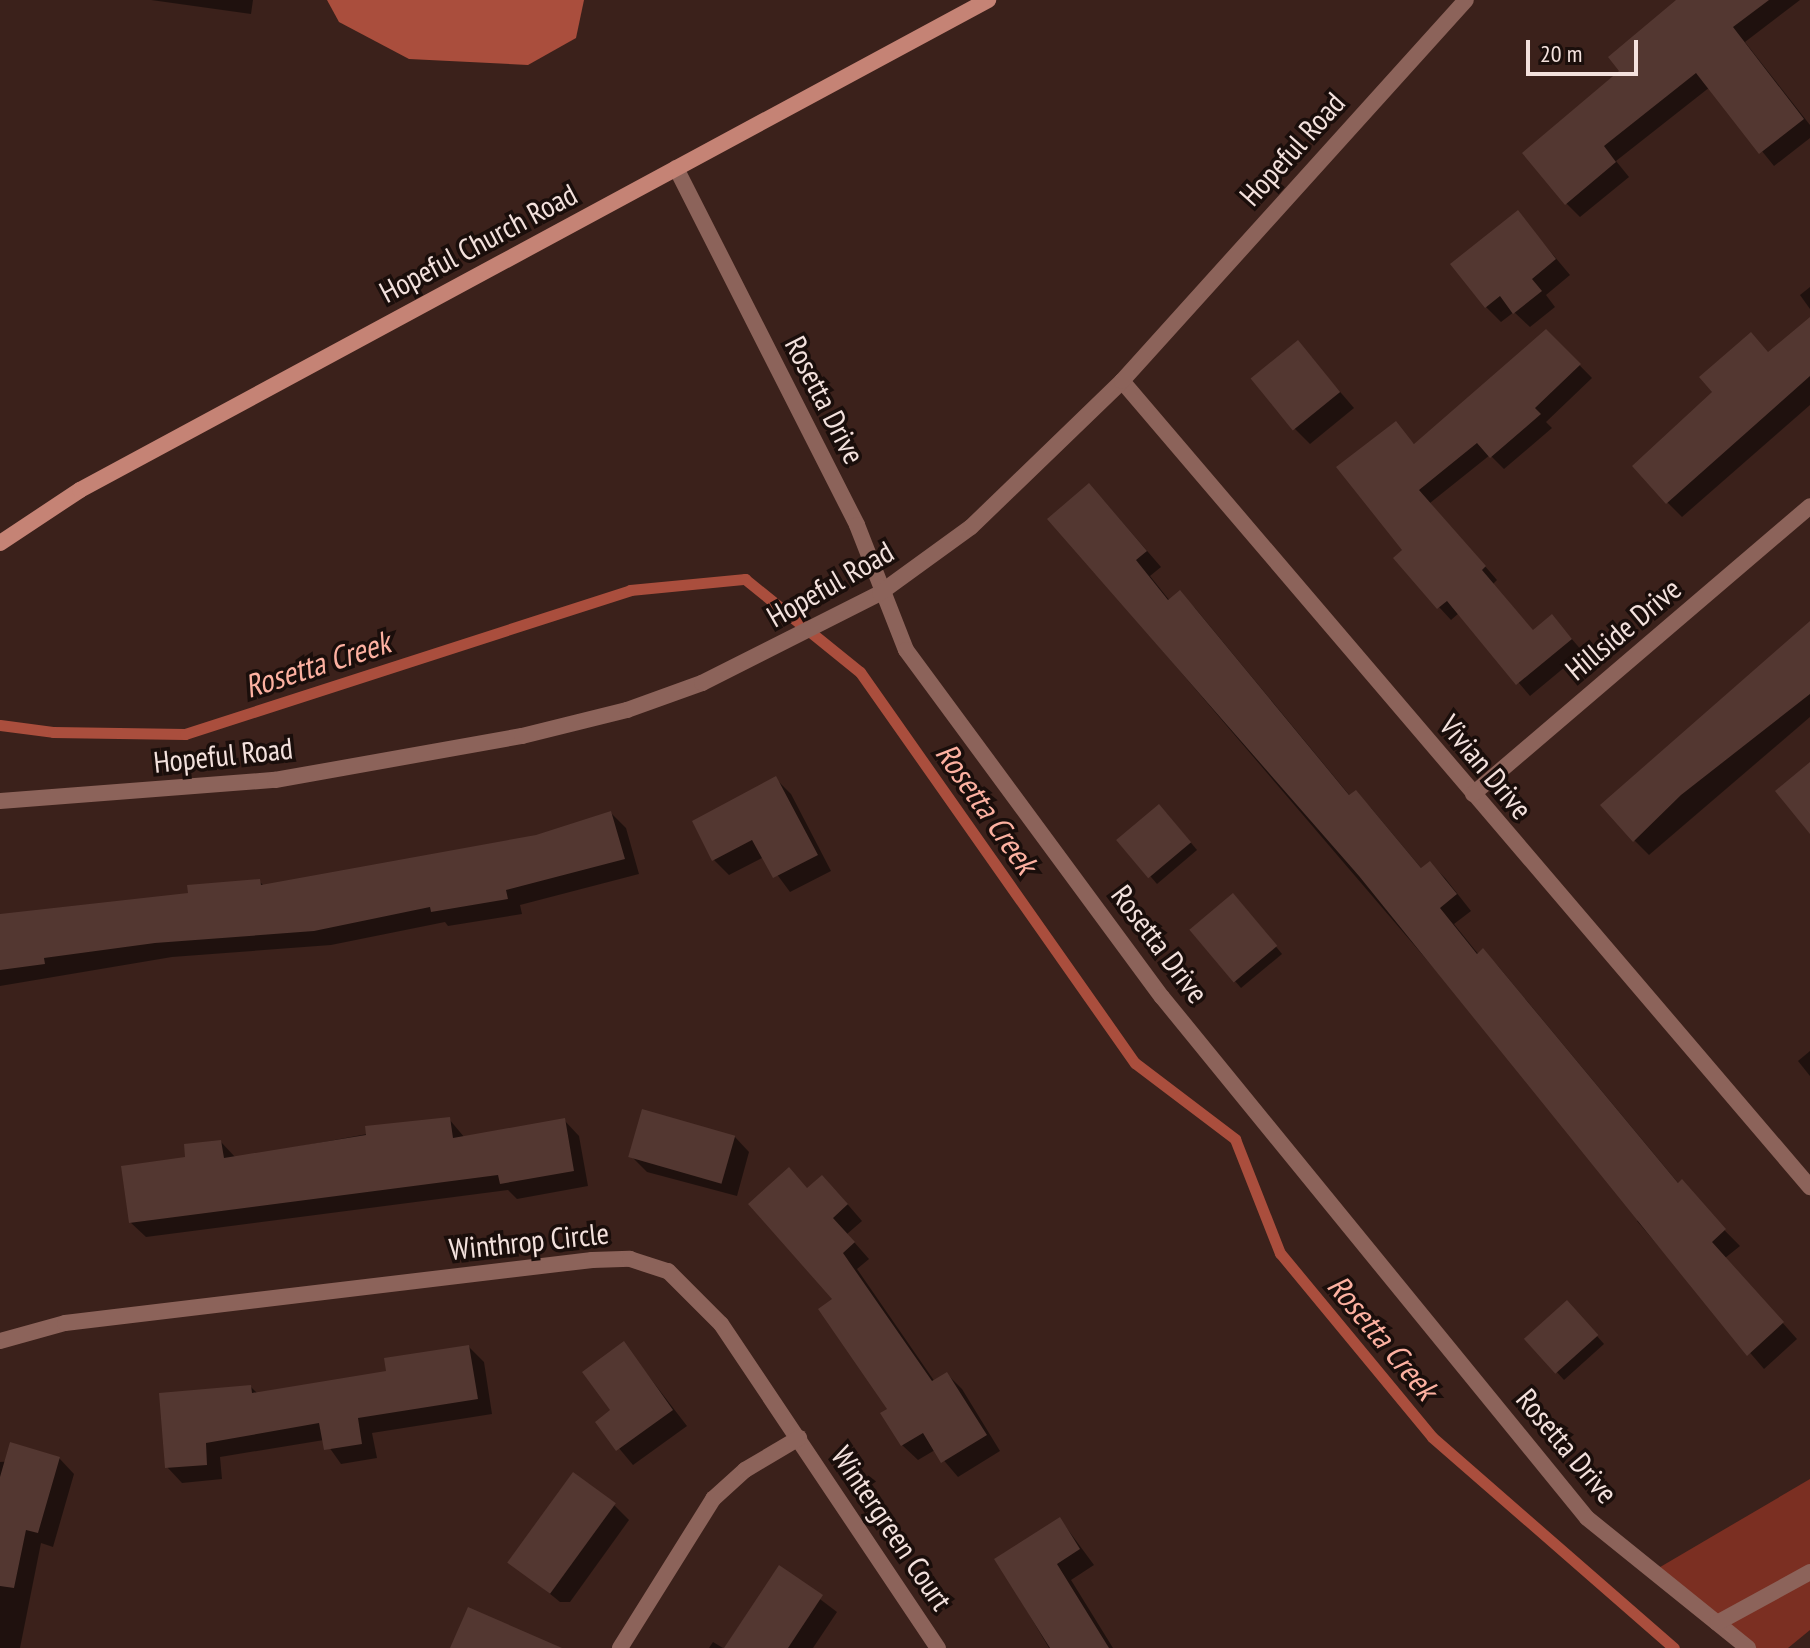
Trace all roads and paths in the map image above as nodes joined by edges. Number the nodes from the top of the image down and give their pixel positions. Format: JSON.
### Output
{"nodes":[{"id":1,"x":988,"y":0,"type":"edge"},
{"id":2,"x":1466,"y":0,"type":"edge"},
{"id":3,"x":676,"y":168,"type":"junction"},
{"id":4,"x":1122,"y":381,"type":"junction"},
{"id":5,"x":1810,"y":506,"type":"edge"},
{"id":6,"x":0,"y":543,"type":"edge"},
{"id":7,"x":880,"y":593,"type":"junction"},
{"id":8,"x":1473,"y":794,"type":"junction"},
{"id":9,"x":0,"y":801,"type":"edge"},
{"id":10,"x":1810,"y":1187,"type":"edge"},
{"id":11,"x":0,"y":1341,"type":"edge"},
{"id":12,"x":799,"y":1438,"type":"junction"},
{"id":13,"x":1810,"y":1572,"type":"edge"},
{"id":14,"x":1717,"y":1623,"type":"junction"},
{"id":15,"x":620,"y":1648,"type":"edge"},
{"id":16,"x":938,"y":1648,"type":"edge"},
{"id":17,"x":1748,"y":1648,"type":"edge"}],
"edges":[{"from":1,"to":3,"type":"main road","name":"Hopeful Church Road"},
{"from":2,"to":4,"type":"street","name":"Hopeful Road"},
{"from":3,"to":6,"type":"main road","name":"Hopeful Church Road"},
{"from":3,"to":7,"type":"street","name":"Rosetta Drive"},
{"from":4,"to":7,"type":"street","name":"Hopeful Road"},
{"from":4,"to":8,"type":"street","name":"Vivian Drive"},
{"from":5,"to":8,"type":"street","name":"Hillside Drive"},
{"from":7,"to":9,"type":"street","name":"Hopeful Road"},
{"from":7,"to":14,"type":"street","name":"Rosetta Drive"},
{"from":8,"to":10,"type":"street","name":"Vivian Drive"},
{"from":11,"to":12,"type":"street","name":"Winthrop Circle"},
{"from":12,"to":15,"type":"street"},
{"from":12,"to":16,"type":"street","name":"Wintergreen Court"},
{"from":13,"to":14,"type":"street"},
{"from":14,"to":17,"type":"street","name":"Rosetta Drive"}]}
